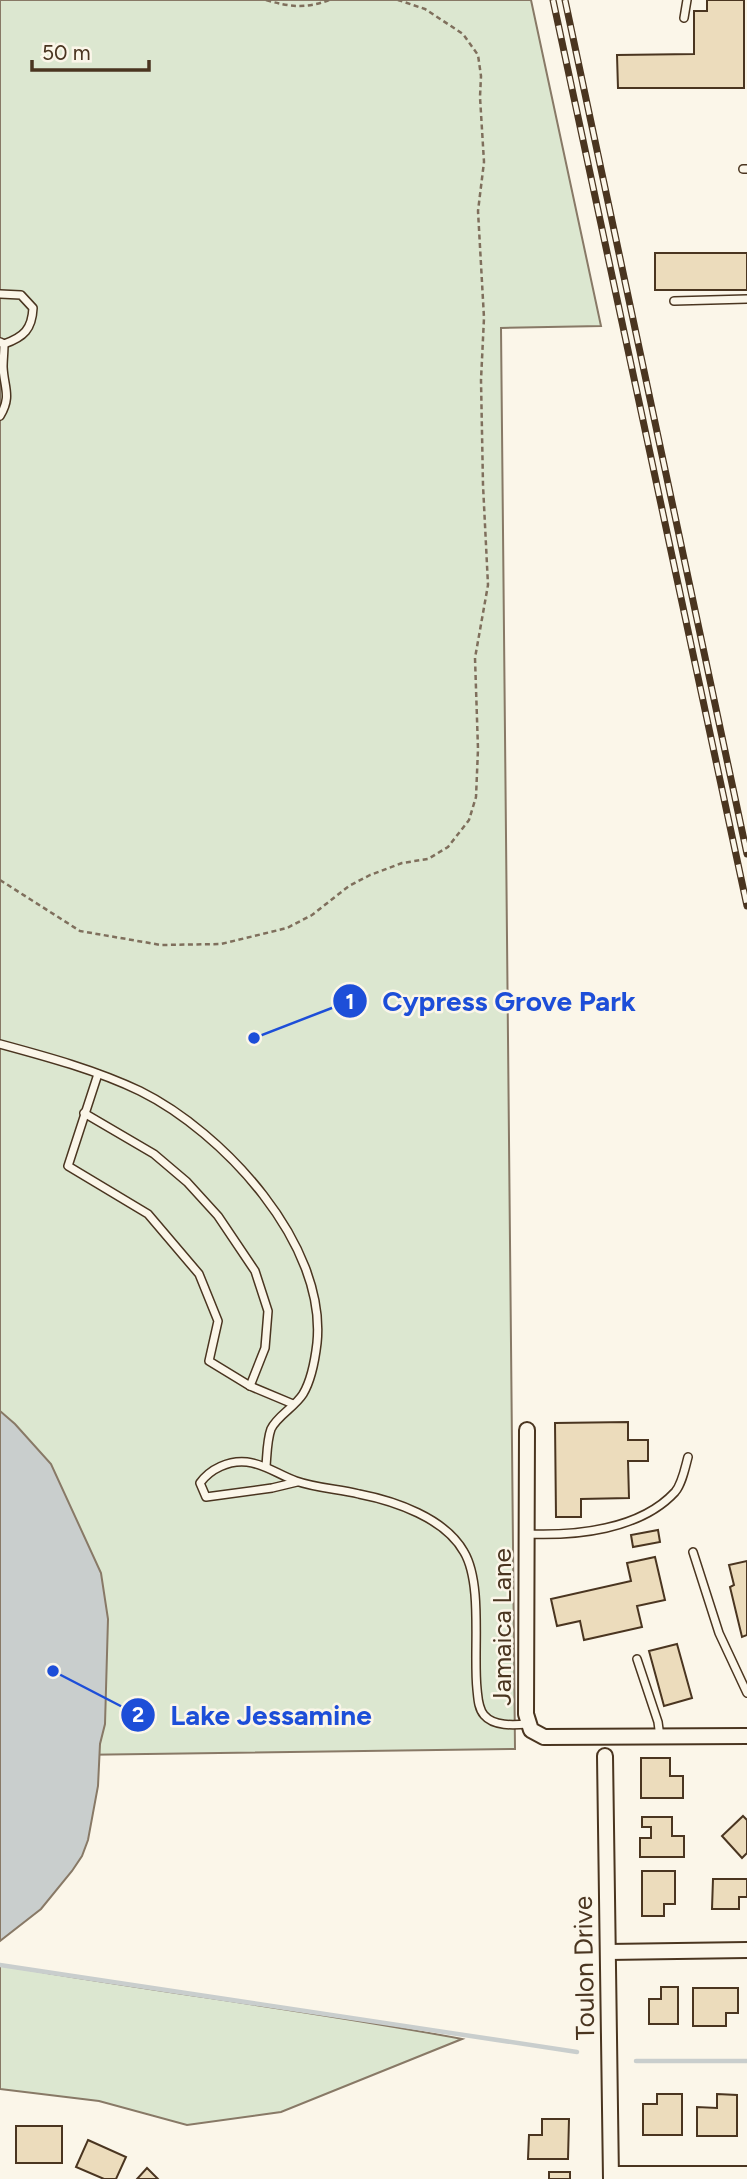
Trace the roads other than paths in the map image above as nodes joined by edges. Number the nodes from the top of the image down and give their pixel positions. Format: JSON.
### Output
{"nodes":[{"id":1,"x":687,"y":0,"type":"edge"},
{"id":2,"x":684,"y":18,"type":"dead end"},
{"id":3,"x":0,"y":294,"type":"edge"},
{"id":4,"x":747,"y":299,"type":"edge"},
{"id":5,"x":674,"y":301,"type":"dead end"},
{"id":6,"x":2,"y":343,"type":"edge"},
{"id":7,"x":1,"y":368,"type":"edge"},
{"id":8,"x":0,"y":416,"type":"edge"},
{"id":9,"x":0,"y":1044,"type":"edge"},
{"id":10,"x":98,"y":1074,"type":"junction"},
{"id":11,"x":84,"y":1113,"type":"junction"},
{"id":12,"x":250,"y":1387,"type":"junction"},
{"id":13,"x":293,"y":1404,"type":"junction"},
{"id":14,"x":527,"y":1430,"type":"dead end"},
{"id":15,"x":688,"y":1457,"type":"dead end"},
{"id":16,"x":266,"y":1466,"type":"junction"},
{"id":17,"x":297,"y":1482,"type":"junction"},
{"id":18,"x":526,"y":1534,"type":"junction"},
{"id":19,"x":693,"y":1552,"type":"dead end"},
{"id":20,"x":637,"y":1659,"type":"dead end"},
{"id":21,"x":747,"y":1693,"type":"edge"},
{"id":22,"x":529,"y":1724,"type":"junction"},
{"id":23,"x":747,"y":1736,"type":"edge"},
{"id":24,"x":660,"y":1737,"type":"junction"},
{"id":25,"x":605,"y":1756,"type":"dead end"},
{"id":26,"x":747,"y":1950,"type":"edge"},
{"id":27,"x":608,"y":1952,"type":"junction"},
{"id":28,"x":747,"y":2174,"type":"edge"},
{"id":29,"x":611,"y":2177,"type":"edge"}],
"edges":[{"from":1,"to":2,"type":"lane"},
{"from":3,"to":6,"type":"lane"},
{"from":4,"to":5,"type":"lane"},
{"from":6,"to":7,"type":"lane"},
{"from":7,"to":8,"type":"lane"},
{"from":9,"to":10,"type":"lane"},
{"from":10,"to":11,"type":"lane"},
{"from":10,"to":13,"type":"lane"},
{"from":11,"to":12,"type":"lane"},
{"from":11,"to":12,"type":"lane"},
{"from":12,"to":13,"type":"lane"},
{"from":13,"to":16,"type":"lane"},
{"from":14,"to":18,"type":"street","name":"Jamaica Lane"},
{"from":15,"to":18,"type":"lane"},
{"from":16,"to":17,"type":"lane"},
{"from":16,"to":17,"type":"lane"},
{"from":17,"to":22,"type":"lane"},
{"from":18,"to":22,"type":"street","name":"Jamaica Lane"},
{"from":19,"to":21,"type":"lane"},
{"from":20,"to":24,"type":"lane"},
{"from":22,"to":24,"type":"street","name":"Jamaica Lane"},
{"from":23,"to":24,"type":"street","name":"Jamaica Lane"},
{"from":25,"to":27,"type":"street","name":"Toulon Drive"},
{"from":26,"to":27,"type":"street"},
{"from":27,"to":29,"type":"street","name":"Toulon Drive"},
{"from":28,"to":29,"type":"street"}]}
